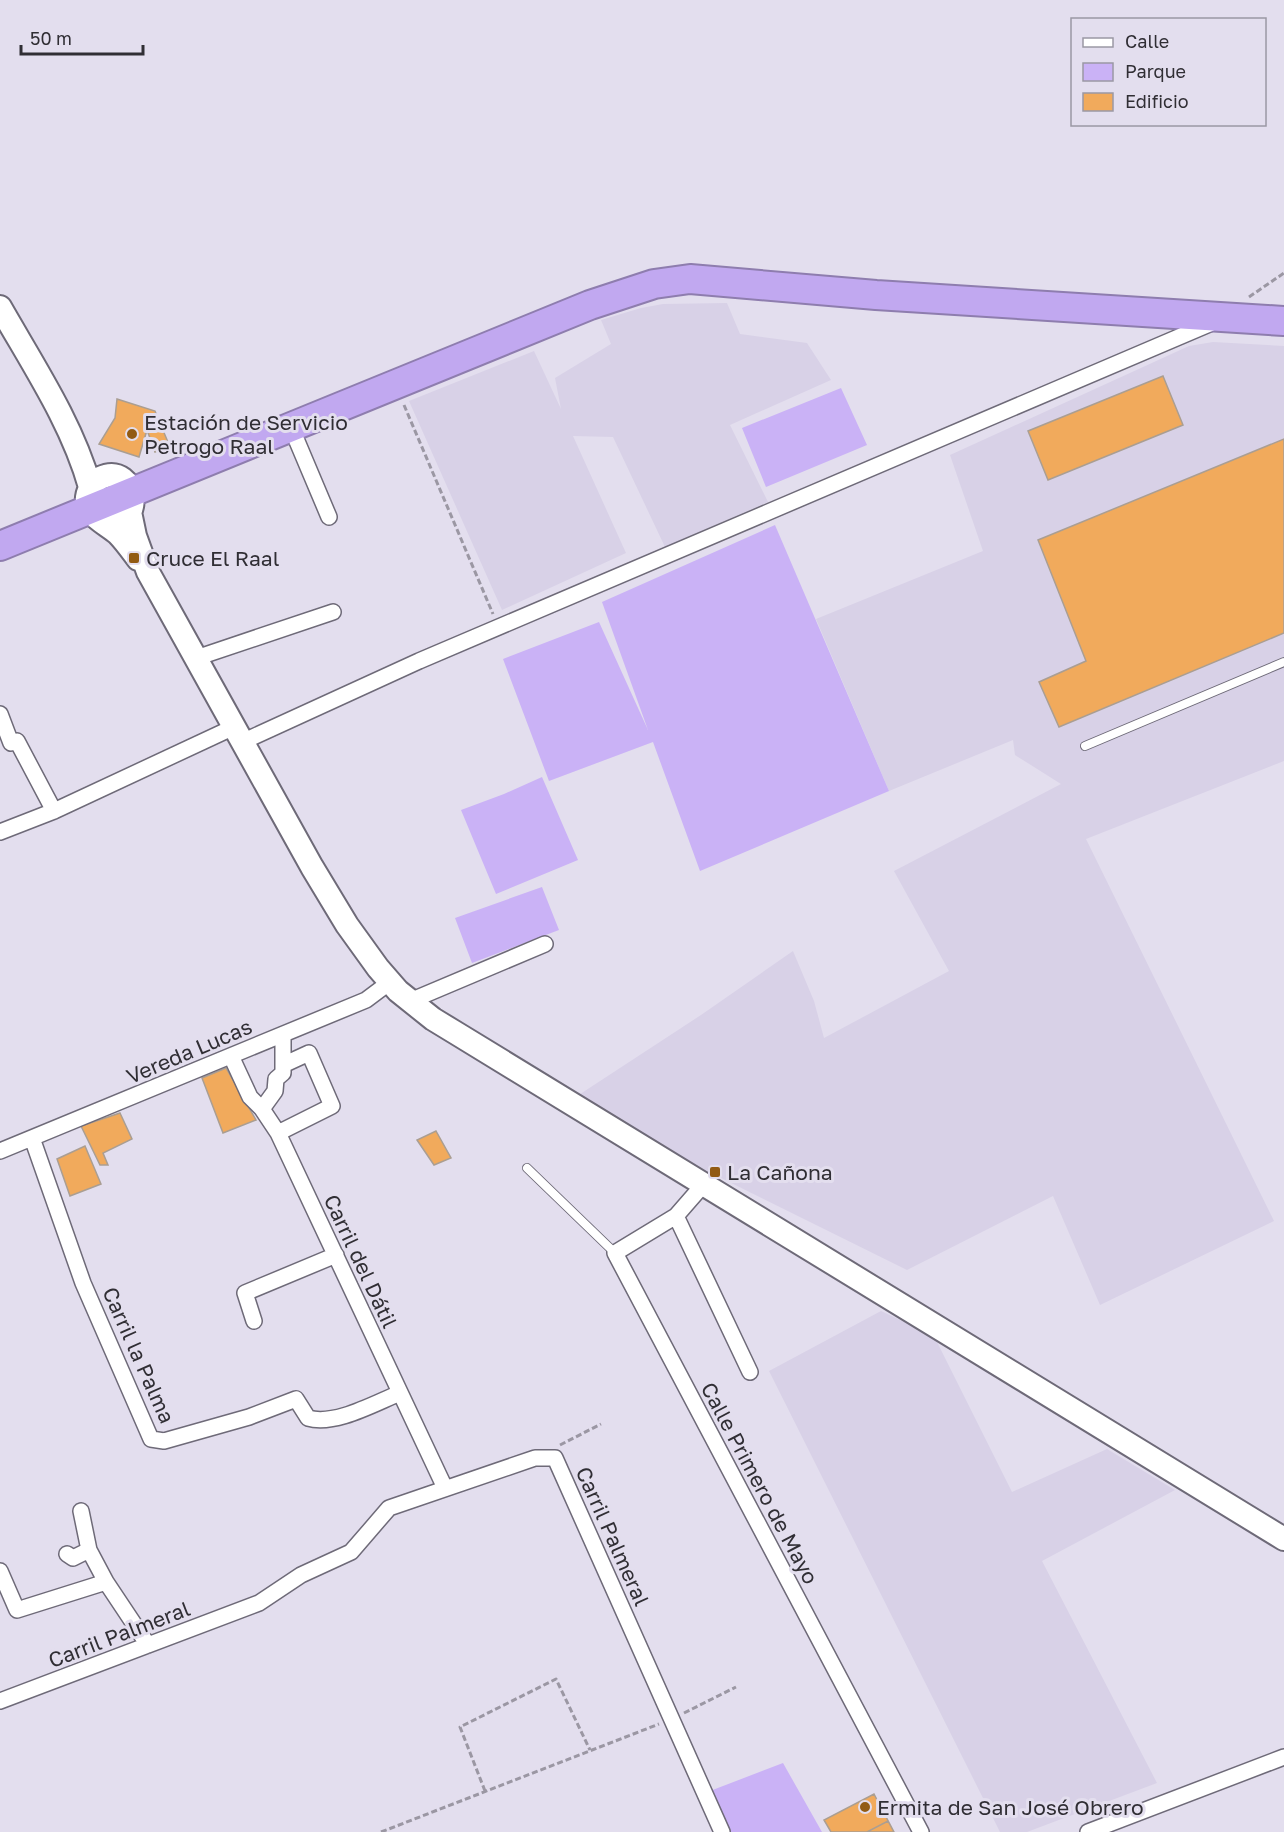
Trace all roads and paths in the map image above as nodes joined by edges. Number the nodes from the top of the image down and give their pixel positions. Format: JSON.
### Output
{"nodes":[{"id":1,"x":1284,"y":273,"type":"edge"},
{"id":2,"x":0,"y":307,"type":"edge"},
{"id":3,"x":1225,"y":317,"type":"junction"},
{"id":4,"x":1284,"y":321,"type":"edge"},
{"id":5,"x":395,"y":383,"type":"junction"},
{"id":6,"x":291,"y":427,"type":"junction"},
{"id":7,"x":69,"y":430,"type":"junction"},
{"id":8,"x":126,"y":493,"type":"junction"},
{"id":9,"x":94,"y":506,"type":"junction"},
{"id":10,"x":329,"y":517,"type":"dead end"},
{"id":11,"x":0,"y":546,"type":"edge"},
{"id":12,"x":148,"y":572,"type":"junction"},
{"id":13,"x":333,"y":612,"type":"dead end"},
{"id":14,"x":498,"y":627,"type":"junction"},
{"id":15,"x":196,"y":658,"type":"junction"},
{"id":16,"x":1284,"y":662,"type":"edge"},
{"id":17,"x":0,"y":714,"type":"edge"},
{"id":18,"x":238,"y":735,"type":"junction"},
{"id":19,"x":1085,"y":746,"type":"dead end"},
{"id":20,"x":54,"y":811,"type":"junction"},
{"id":21,"x":0,"y":832,"type":"edge"},
{"id":22,"x":545,"y":944,"type":"dead end"},
{"id":23,"x":390,"y":982,"type":"junction"},
{"id":24,"x":410,"y":1001,"type":"junction"},
{"id":25,"x":283,"y":1035,"type":"junction"},
{"id":26,"x":231,"y":1056,"type":"junction"},
{"id":27,"x":283,"y":1065,"type":"junction"},
{"id":28,"x":262,"y":1109,"type":"junction"},
{"id":29,"x":278,"y":1132,"type":"junction"},
{"id":30,"x":32,"y":1138,"type":"junction"},
{"id":31,"x":0,"y":1151,"type":"edge"},
{"id":32,"x":527,"y":1168,"type":"dead end"},
{"id":33,"x":703,"y":1185,"type":"junction"},
{"id":34,"x":676,"y":1216,"type":"junction"},
{"id":35,"x":615,"y":1253,"type":"junction"},
{"id":36,"x":336,"y":1255,"type":"junction"},
{"id":37,"x":254,"y":1321,"type":"dead end"},
{"id":38,"x":750,"y":1372,"type":"dead end"},
{"id":39,"x":400,"y":1394,"type":"junction"},
{"id":40,"x":600,"y":1424,"type":"dead end"},
{"id":41,"x":535,"y":1458,"type":"junction"},
{"id":42,"x":445,"y":1488,"type":"junction"},
{"id":43,"x":81,"y":1511,"type":"dead end"},
{"id":44,"x":1284,"y":1539,"type":"edge"},
{"id":45,"x":89,"y":1550,"type":"junction"},
{"id":46,"x":67,"y":1554,"type":"dead end"},
{"id":47,"x":0,"y":1571,"type":"edge"},
{"id":48,"x":106,"y":1582,"type":"junction"},
{"id":49,"x":148,"y":1645,"type":"junction"},
{"id":50,"x":736,"y":1687,"type":"dead end"},
{"id":51,"x":0,"y":1701,"type":"edge"},
{"id":52,"x":672,"y":1719,"type":"junction"},
{"id":53,"x":590,"y":1750,"type":"junction"},
{"id":54,"x":1284,"y":1756,"type":"edge"},
{"id":55,"x":485,"y":1791,"type":"junction"},
{"id":56,"x":381,"y":1832,"type":"edge"},
{"id":57,"x":722,"y":1832,"type":"edge"},
{"id":58,"x":921,"y":1832,"type":"edge"},
{"id":59,"x":1088,"y":1832,"type":"edge"}],
"edges":[{"from":1,"to":3,"type":"path"},
{"from":2,"to":7,"type":"main road"},
{"from":3,"to":4,"type":"highway"},
{"from":3,"to":5,"type":"highway"},
{"from":3,"to":14,"type":"street"},
{"from":5,"to":6,"type":"highway"},
{"from":5,"to":14,"type":"path"},
{"from":6,"to":8,"type":"highway"},
{"from":6,"to":10,"type":"street"},
{"from":7,"to":8,"type":"main road"},
{"from":7,"to":9,"type":"main road"},
{"from":8,"to":9,"type":"highway"},
{"from":8,"to":12,"type":"main road"},
{"from":9,"to":11,"type":"highway"},
{"from":9,"to":12,"type":"main road"},
{"from":12,"to":15,"type":"main road"},
{"from":13,"to":15,"type":"street"},
{"from":14,"to":18,"type":"street"},
{"from":15,"to":18,"type":"main road"},
{"from":16,"to":19,"type":"lane"},
{"from":17,"to":20,"type":"street"},
{"from":18,"to":20,"type":"street"},
{"from":18,"to":23,"type":"main road"},
{"from":20,"to":21,"type":"street"},
{"from":22,"to":24,"type":"street"},
{"from":23,"to":24,"type":"main road"},
{"from":23,"to":25,"type":"street","name":"Vereda Lucas"},
{"from":24,"to":33,"type":"main road"},
{"from":25,"to":26,"type":"street","name":"Vereda Lucas"},
{"from":25,"to":27,"type":"street"},
{"from":26,"to":28,"type":"street","name":"Carril del Dátil"},
{"from":26,"to":30,"type":"street","name":"Vereda Lucas"},
{"from":27,"to":28,"type":"street"},
{"from":27,"to":29,"type":"street"},
{"from":28,"to":29,"type":"street","name":"Carril del Dátil"},
{"from":29,"to":36,"type":"street","name":"Carril del Dátil"},
{"from":30,"to":31,"type":"street","name":"Vereda Lucas"},
{"from":30,"to":39,"type":"street","name":"Carril la Palma"},
{"from":32,"to":35,"type":"lane"},
{"from":33,"to":34,"type":"street"},
{"from":33,"to":44,"type":"main road"},
{"from":34,"to":35,"type":"street"},
{"from":34,"to":38,"type":"street"},
{"from":35,"to":58,"type":"street","name":"Calle Primero de Mayo"},
{"from":36,"to":37,"type":"street"},
{"from":36,"to":39,"type":"street","name":"Carril del Dátil"},
{"from":39,"to":42,"type":"street","name":"Carril del Dátil"},
{"from":40,"to":41,"type":"path"},
{"from":41,"to":42,"type":"street","name":"Carril Palmeral"},
{"from":41,"to":52,"type":"street","name":"Carril Palmeral"},
{"from":42,"to":49,"type":"street","name":"Carril Palmeral"},
{"from":43,"to":45,"type":"street"},
{"from":45,"to":46,"type":"street"},
{"from":45,"to":48,"type":"street"},
{"from":47,"to":48,"type":"street"},
{"from":48,"to":49,"type":"street"},
{"from":49,"to":51,"type":"street","name":"Carril Palmeral"},
{"from":50,"to":52,"type":"path"},
{"from":52,"to":53,"type":"path"},
{"from":52,"to":57,"type":"street","name":"Carril Palmeral"},
{"from":53,"to":55,"type":"path"},
{"from":53,"to":55,"type":"path"},
{"from":54,"to":59,"type":"street"},
{"from":55,"to":56,"type":"path"}]}
